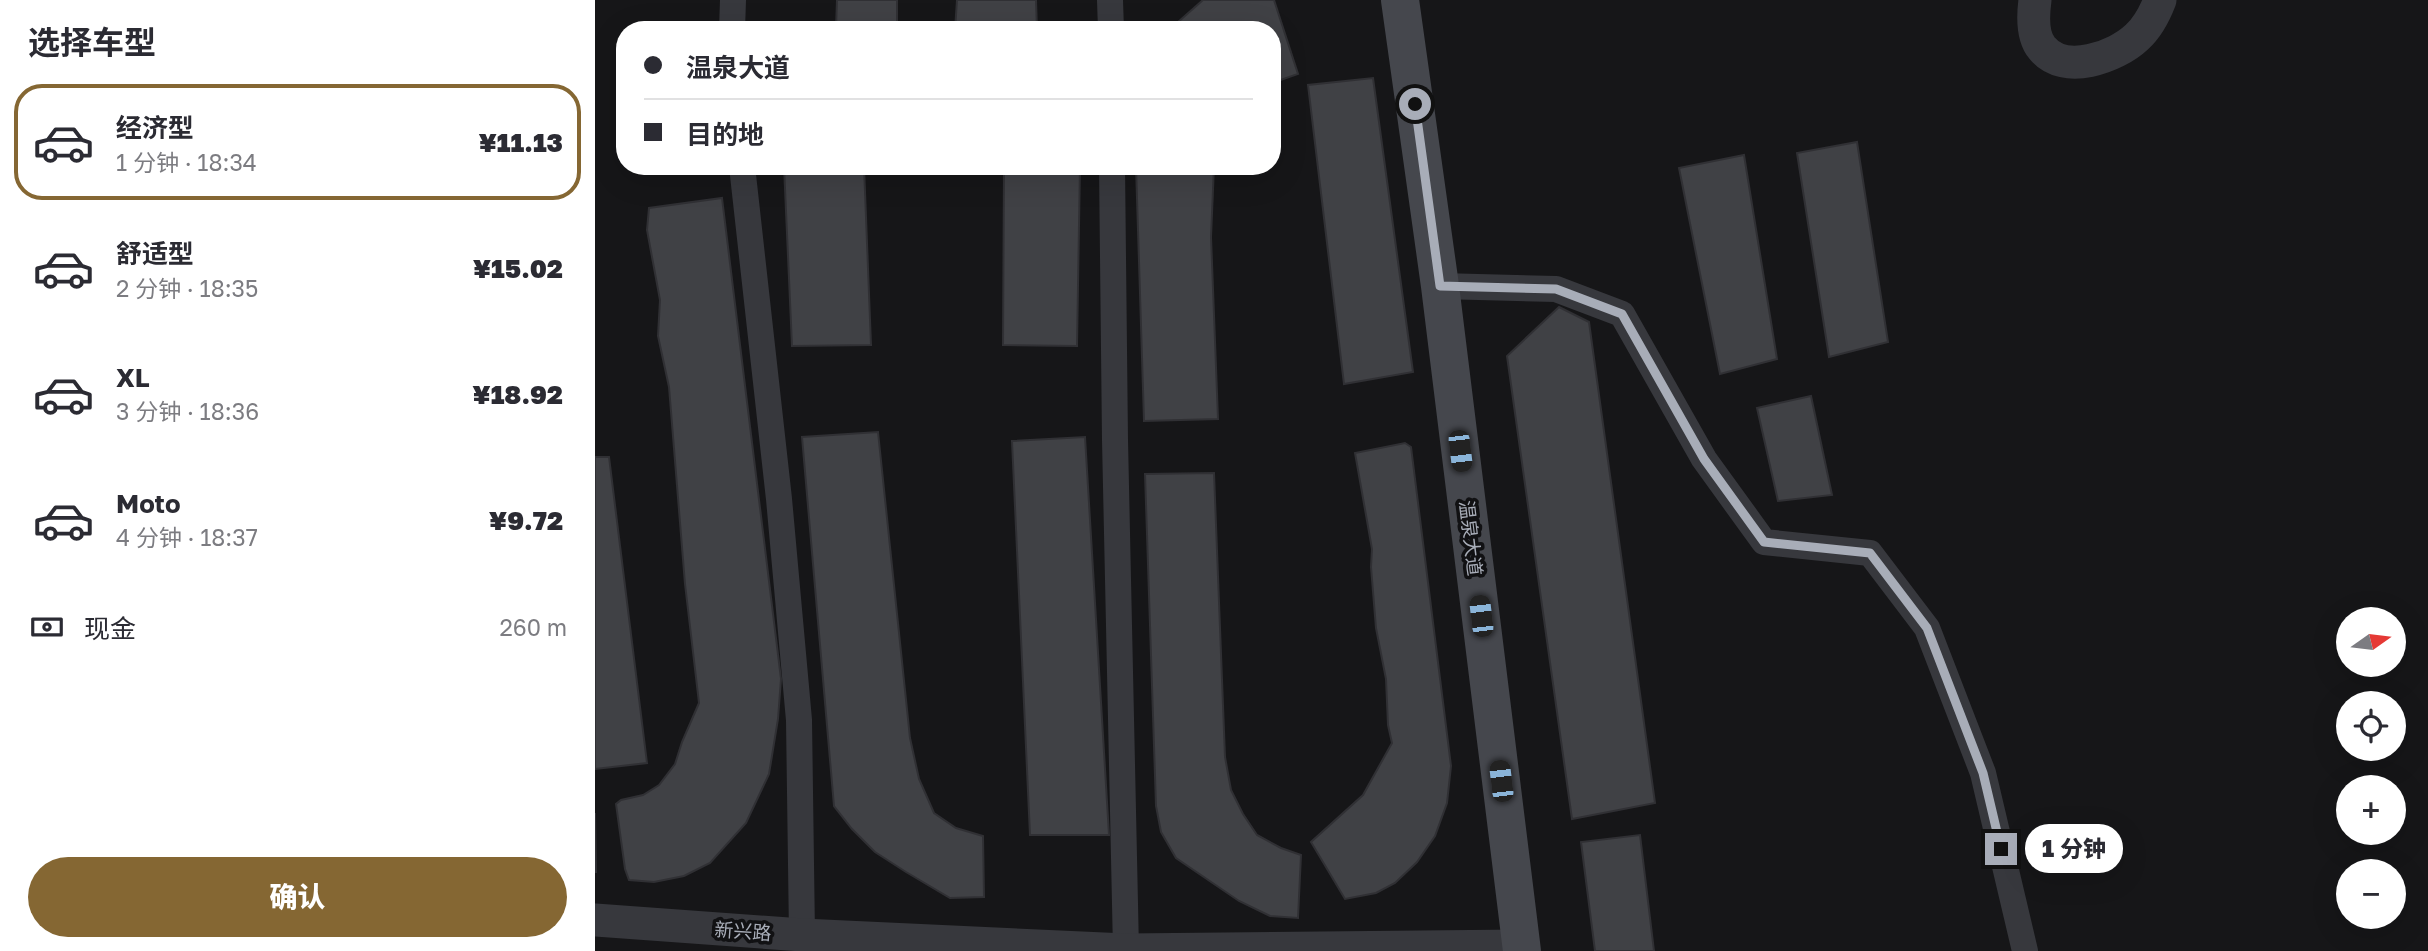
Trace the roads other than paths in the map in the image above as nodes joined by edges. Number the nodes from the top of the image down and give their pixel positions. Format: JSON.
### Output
{"nodes":[{"id":1,"x":733,"y":0,"type":"edge"},
{"id":2,"x":1110,"y":0,"type":"edge"},
{"id":3,"x":1400,"y":0,"type":"edge"},
{"id":4,"x":2035,"y":0,"type":"edge"},
{"id":5,"x":2160,"y":0,"type":"edge"},
{"id":6,"x":733,"y":21,"type":"edge"},
{"id":7,"x":1111,"y":21,"type":"edge"},
{"id":8,"x":743,"y":175,"type":"edge"},
{"id":9,"x":1112,"y":175,"type":"edge"},
{"id":10,"x":1440,"y":286,"type":"junction"},
{"id":11,"x":595,"y":920,"type":"edge"},
{"id":12,"x":802,"y":935,"type":"junction"},
{"id":13,"x":1522,"y":948,"type":"edge"},
{"id":14,"x":1126,"y":950,"type":"edge"},
{"id":15,"x":2025,"y":951,"type":"edge"}],
"edges":[{"from":1,"to":6,"type":"street"},
{"from":2,"to":7,"type":"street"},
{"from":3,"to":10,"type":"main road","name":"温泉大道"},
{"from":4,"to":5,"type":"street"},
{"from":8,"to":12,"type":"street"},
{"from":9,"to":14,"type":"street"},
{"from":10,"to":13,"type":"main road","name":"温泉大道"},
{"from":10,"to":15,"type":"street"},
{"from":11,"to":12,"type":"street","name":"新兴路"},
{"from":12,"to":14,"type":"street","name":"新兴路"},
{"from":13,"to":14,"type":"street","name":"新兴路"}]}
